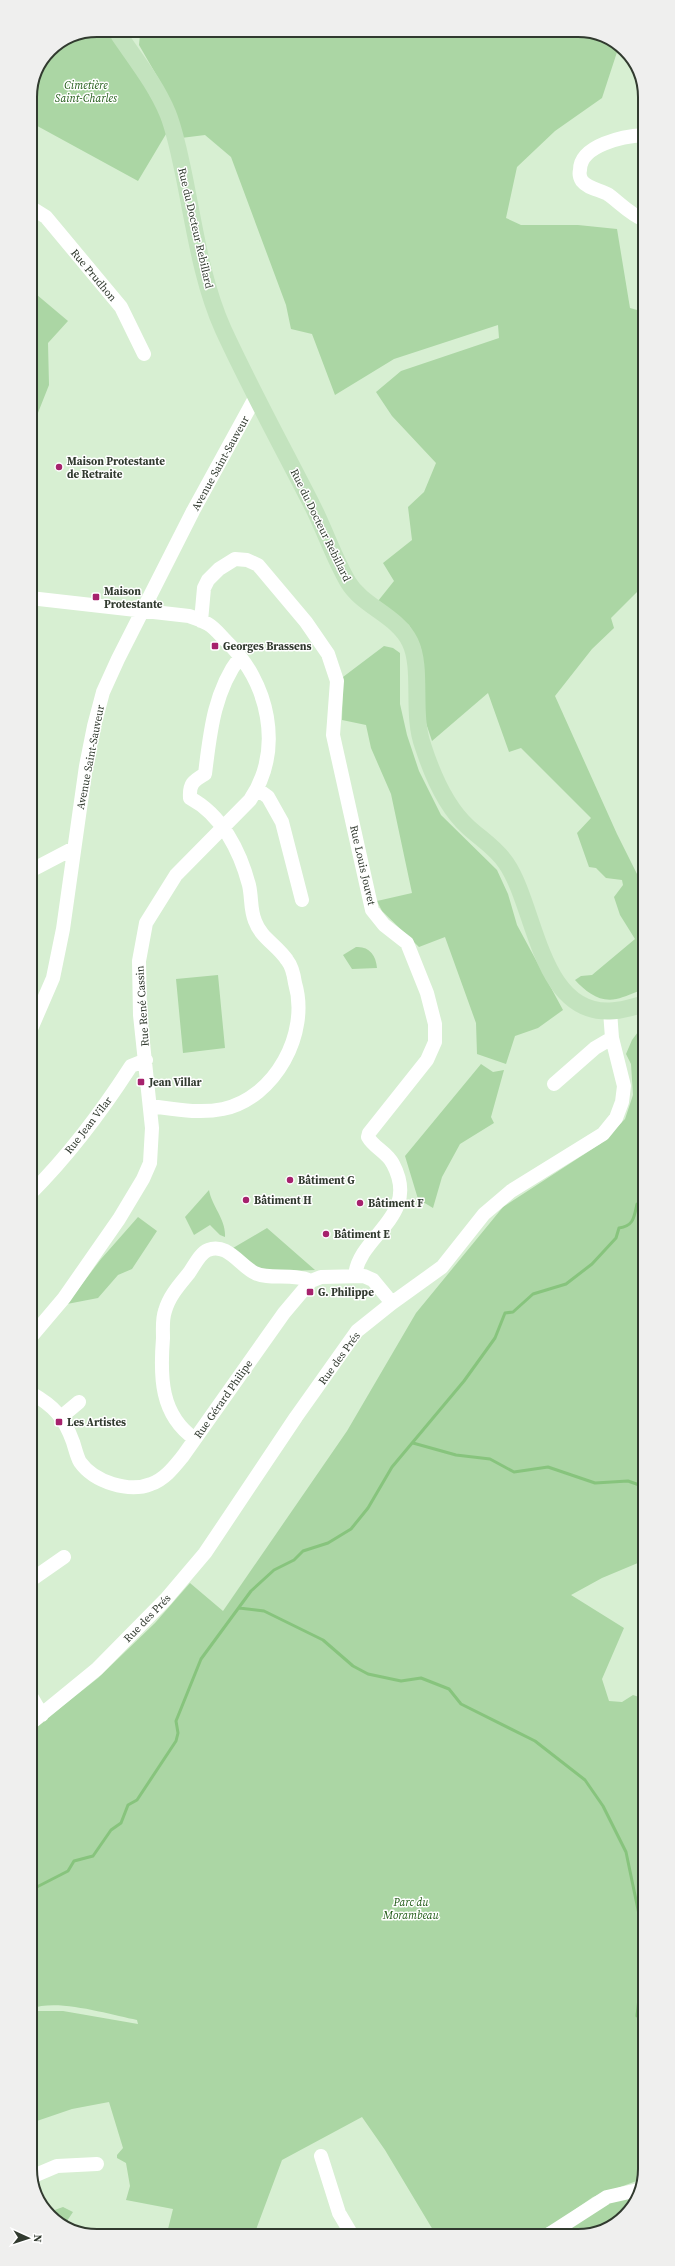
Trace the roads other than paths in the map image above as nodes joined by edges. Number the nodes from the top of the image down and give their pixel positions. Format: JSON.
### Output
{"nodes":[{"id":1,"x":120,"y":37,"type":"edge"},
{"id":2,"x":638,"y":136,"type":"edge"},
{"id":3,"x":37,"y":211,"type":"edge"},
{"id":4,"x":638,"y":218,"type":"edge"},
{"id":5,"x":144,"y":354,"type":"dead end"},
{"id":6,"x":256,"y":396,"type":"junction"},
{"id":7,"x":37,"y":599,"type":"edge"},
{"id":8,"x":142,"y":610,"type":"junction"},
{"id":9,"x":201,"y":621,"type":"junction"},
{"id":10,"x":240,"y":657,"type":"junction"},
{"id":11,"x":257,"y":789,"type":"junction"},
{"id":12,"x":224,"y":828,"type":"junction"},
{"id":13,"x":74,"y":848,"type":"junction"},
{"id":14,"x":37,"y":867,"type":"edge"},
{"id":15,"x":302,"y":900,"type":"dead end"},
{"id":16,"x":638,"y":1005,"type":"edge"},
{"id":17,"x":610,"y":1011,"type":"junction"},
{"id":18,"x":37,"y":1015,"type":"edge"},
{"id":19,"x":612,"y":1038,"type":"junction"},
{"id":20,"x":146,"y":1060,"type":"junction"},
{"id":21,"x":554,"y":1084,"type":"dead end"},
{"id":22,"x":150,"y":1106,"type":"junction"},
{"id":23,"x":37,"y":1186,"type":"edge"},
{"id":24,"x":355,"y":1275,"type":"junction"},
{"id":25,"x":311,"y":1281,"type":"junction"},
{"id":26,"x":392,"y":1303,"type":"junction"},
{"id":27,"x":37,"y":1330,"type":"edge"},
{"id":28,"x":37,"y":1396,"type":"edge"},
{"id":29,"x":79,"y":1402,"type":"dead end"},
{"id":30,"x":61,"y":1417,"type":"junction"},
{"id":31,"x":195,"y":1439,"type":"junction"},
{"id":32,"x":64,"y":1557,"type":"dead end"},
{"id":33,"x":37,"y":1576,"type":"edge"},
{"id":34,"x":37,"y":1718,"type":"edge"},
{"id":35,"x":320,"y":2156,"type":"dead end"},
{"id":36,"x":97,"y":2164,"type":"dead end"},
{"id":37,"x":37,"y":2174,"type":"edge"},
{"id":38,"x":634,"y":2191,"type":"edge"},
{"id":39,"x":348,"y":2229,"type":"edge"},
{"id":40,"x":557,"y":2229,"type":"edge"}],
"edges":[{"from":1,"to":6,"type":"main road","name":"Rue du Docteur Rebillard"},
{"from":2,"to":4,"type":"street"},
{"from":3,"to":5,"type":"street","name":"Rue Prudhon"},
{"from":6,"to":8,"type":"street","name":"Avenue Saint-Sauveur"},
{"from":6,"to":17,"type":"main road","name":"Rue du Docteur Rebillard"},
{"from":7,"to":8,"type":"street","name":"Rue René Cassin"},
{"from":8,"to":9,"type":"street","name":"Rue René Cassin"},
{"from":8,"to":13,"type":"street","name":"Avenue Saint-Sauveur"},
{"from":9,"to":10,"type":"street","name":"Rue René Cassin"},
{"from":9,"to":24,"type":"street","name":"Rue Louis Jouvet"},
{"from":10,"to":11,"type":"street","name":"Rue René Cassin"},
{"from":10,"to":12,"type":"street"},
{"from":11,"to":12,"type":"street","name":"Rue René Cassin"},
{"from":11,"to":15,"type":"street"},
{"from":12,"to":20,"type":"street","name":"Rue René Cassin"},
{"from":12,"to":22,"type":"street"},
{"from":13,"to":14,"type":"street"},
{"from":13,"to":18,"type":"street","name":"Avenue Saint-Sauveur"},
{"from":16,"to":17,"type":"main road","name":"Rue du Docteur Rebillard"},
{"from":17,"to":19,"type":"street","name":"Rue des Prés"},
{"from":19,"to":21,"type":"street"},
{"from":19,"to":26,"type":"street","name":"Rue des Prés"},
{"from":20,"to":22,"type":"street","name":"Rue René Cassin"},
{"from":20,"to":23,"type":"street","name":"Rue Jean Vilar"},
{"from":22,"to":27,"type":"street","name":"Rue René Cassin"},
{"from":24,"to":25,"type":"street"},
{"from":24,"to":26,"type":"street"},
{"from":25,"to":31,"type":"street","name":"Rue Gérard Philipe"},
{"from":25,"to":31,"type":"street"},
{"from":26,"to":34,"type":"street","name":"Rue des Prés"},
{"from":28,"to":30,"type":"street","name":"Rue Gérard Philipe"},
{"from":29,"to":30,"type":"street"},
{"from":30,"to":31,"type":"street","name":"Rue Gérard Philipe"},
{"from":32,"to":33,"type":"street"},
{"from":35,"to":39,"type":"street"},
{"from":36,"to":37,"type":"street"},
{"from":38,"to":40,"type":"street"}]}
